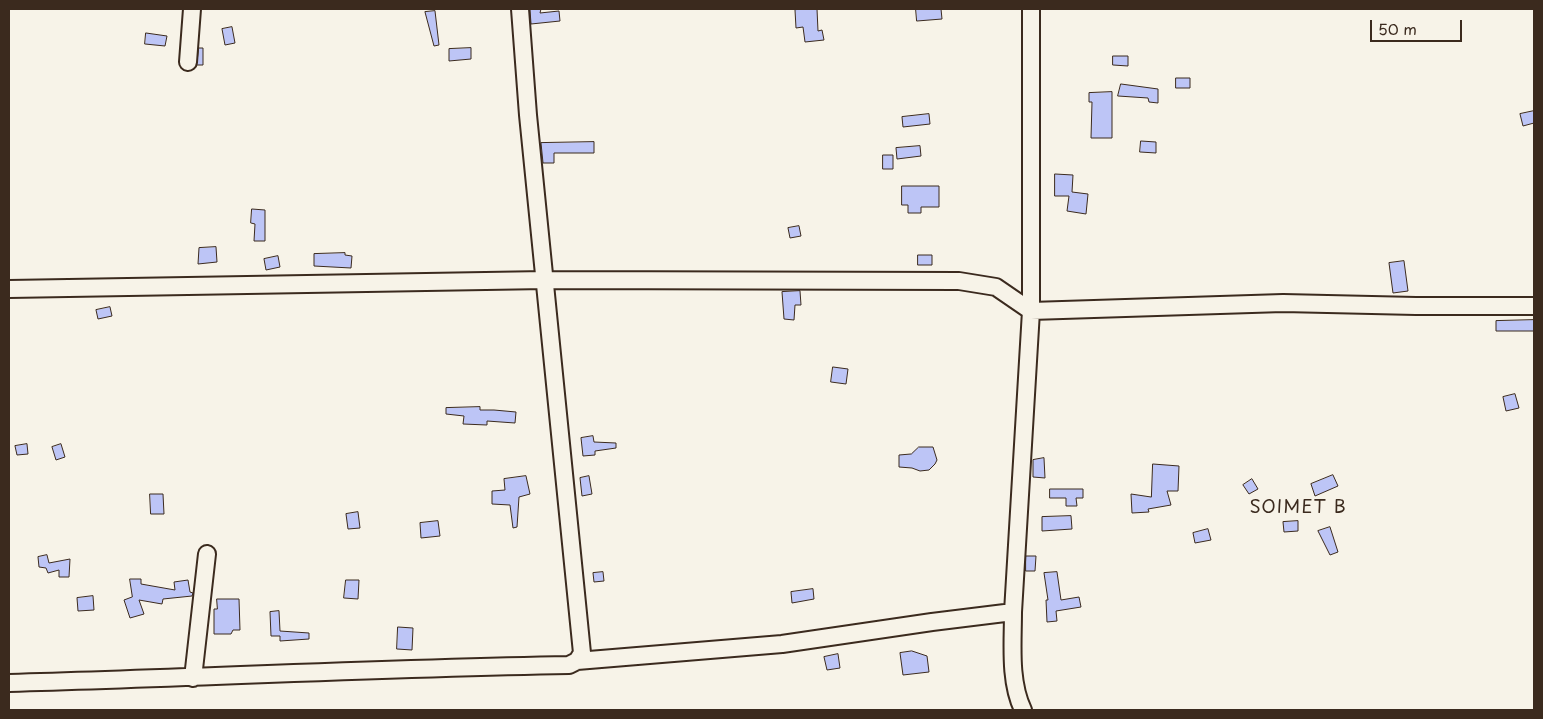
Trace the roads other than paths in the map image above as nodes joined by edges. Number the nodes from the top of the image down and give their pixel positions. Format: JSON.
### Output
{"nodes":[{"id":1,"x":192,"y":9,"type":"edge"},
{"id":2,"x":520,"y":9,"type":"edge"},
{"id":3,"x":1031,"y":9,"type":"edge"},
{"id":4,"x":188,"y":62,"type":"dead end"},
{"id":5,"x":545,"y":280,"type":"junction"},
{"id":6,"x":9,"y":289,"type":"edge"},
{"id":7,"x":1534,"y":306,"type":"edge"},
{"id":8,"x":1031,"y":311,"type":"junction"},
{"id":9,"x":207,"y":554,"type":"dead end"},
{"id":10,"x":1013,"y":612,"type":"junction"},
{"id":11,"x":577,"y":662,"type":"junction"},
{"id":12,"x":193,"y":678,"type":"junction"},
{"id":13,"x":9,"y":683,"type":"edge"},
{"id":14,"x":1023,"y":710,"type":"edge"}],
"edges":[{"from":1,"to":4,"type":"street"},
{"from":2,"to":5,"type":"street"},
{"from":3,"to":8,"type":"street"},
{"from":5,"to":6,"type":"street"},
{"from":5,"to":8,"type":"street"},
{"from":5,"to":11,"type":"street"},
{"from":7,"to":8,"type":"street"},
{"from":8,"to":10,"type":"street"},
{"from":9,"to":12,"type":"street"},
{"from":10,"to":11,"type":"street"},
{"from":10,"to":14,"type":"street"},
{"from":11,"to":12,"type":"street"},
{"from":12,"to":13,"type":"street"}]}
